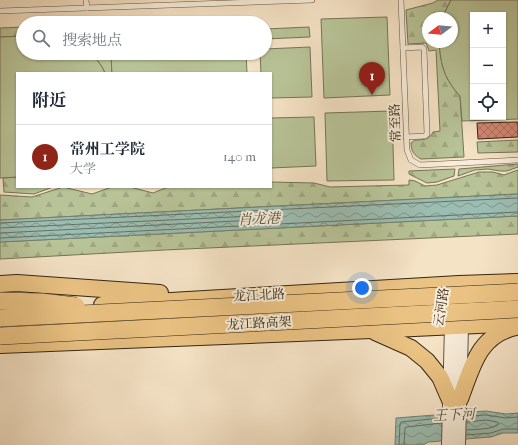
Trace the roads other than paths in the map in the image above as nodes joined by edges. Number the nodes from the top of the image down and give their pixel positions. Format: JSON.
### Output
{"nodes":[{"id":1,"x":86,"y":0,"type":"edge"},
{"id":2,"x":312,"y":0,"type":"edge"},
{"id":3,"x":401,"y":0,"type":"edge"},
{"id":4,"x":87,"y":8,"type":"junction"},
{"id":5,"x":0,"y":11,"type":"edge"},
{"id":6,"x":403,"y":48,"type":"junction"},
{"id":7,"x":406,"y":137,"type":"junction"},
{"id":8,"x":518,"y":160,"type":"edge"},
{"id":9,"x":518,"y":282,"type":"edge"},
{"id":10,"x":0,"y":284,"type":"edge"},
{"id":11,"x":459,"y":284,"type":"junction"},
{"id":12,"x":518,"y":292,"type":"edge"},
{"id":13,"x":228,"y":297,"type":"junction"},
{"id":14,"x":0,"y":301,"type":"edge"},
{"id":15,"x":518,"y":309,"type":"edge"},
{"id":16,"x":0,"y":310,"type":"edge"},
{"id":17,"x":128,"y":312,"type":"junction"},
{"id":18,"x":0,"y":318,"type":"edge"},
{"id":19,"x":518,"y":323,"type":"edge"},
{"id":20,"x":457,"y":326,"type":"junction"},
{"id":21,"x":518,"y":327,"type":"edge"},
{"id":22,"x":372,"y":330,"type":"junction"},
{"id":23,"x":0,"y":336,"type":"edge"},
{"id":24,"x":20,"y":344,"type":"junction"},
{"id":25,"x":0,"y":345,"type":"edge"},
{"id":26,"x":0,"y":348,"type":"edge"},
{"id":27,"x":455,"y":403,"type":"junction"},
{"id":28,"x":448,"y":445,"type":"edge"},
{"id":29,"x":459,"y":445,"type":"edge"}],
"edges":[{"from":1,"to":4,"type":"lane"},
{"from":2,"to":4,"type":"lane"},
{"from":3,"to":6,"type":"lane","name":"常至路"},
{"from":4,"to":5,"type":"lane"},
{"from":6,"to":7,"type":"lane","name":"常至路"},
{"from":6,"to":7,"type":"lane"},
{"from":7,"to":8,"type":"lane","name":"常至路"},
{"from":9,"to":11,"type":"main road","name":"龙江北路"},
{"from":10,"to":13,"type":"main road"},
{"from":11,"to":13,"type":"main road","name":"龙江北路"},
{"from":11,"to":20,"type":"street","name":"云河路"},
{"from":12,"to":17,"type":"highway","name":"龙江路高架","bridge":true},
{"from":13,"to":16,"type":"main road","name":"龙江北路"},
{"from":14,"to":17,"type":"highway","bridge":true},
{"from":15,"to":23,"type":"highway","name":"龙江路高架","bridge":true},
{"from":17,"to":18,"type":"highway","name":"龙江路高架","bridge":true},
{"from":19,"to":20,"type":"main road"},
{"from":20,"to":22,"type":"main road"},
{"from":20,"to":27,"type":"street","name":"云河路"},
{"from":21,"to":27,"type":"main road"},
{"from":22,"to":24,"type":"main road"},
{"from":22,"to":27,"type":"main road"},
{"from":24,"to":25,"type":"main road"},
{"from":24,"to":26,"type":"main road"},
{"from":27,"to":28,"type":"street","name":"云河路"},
{"from":27,"to":29,"type":"street","name":"云河路"}]}
